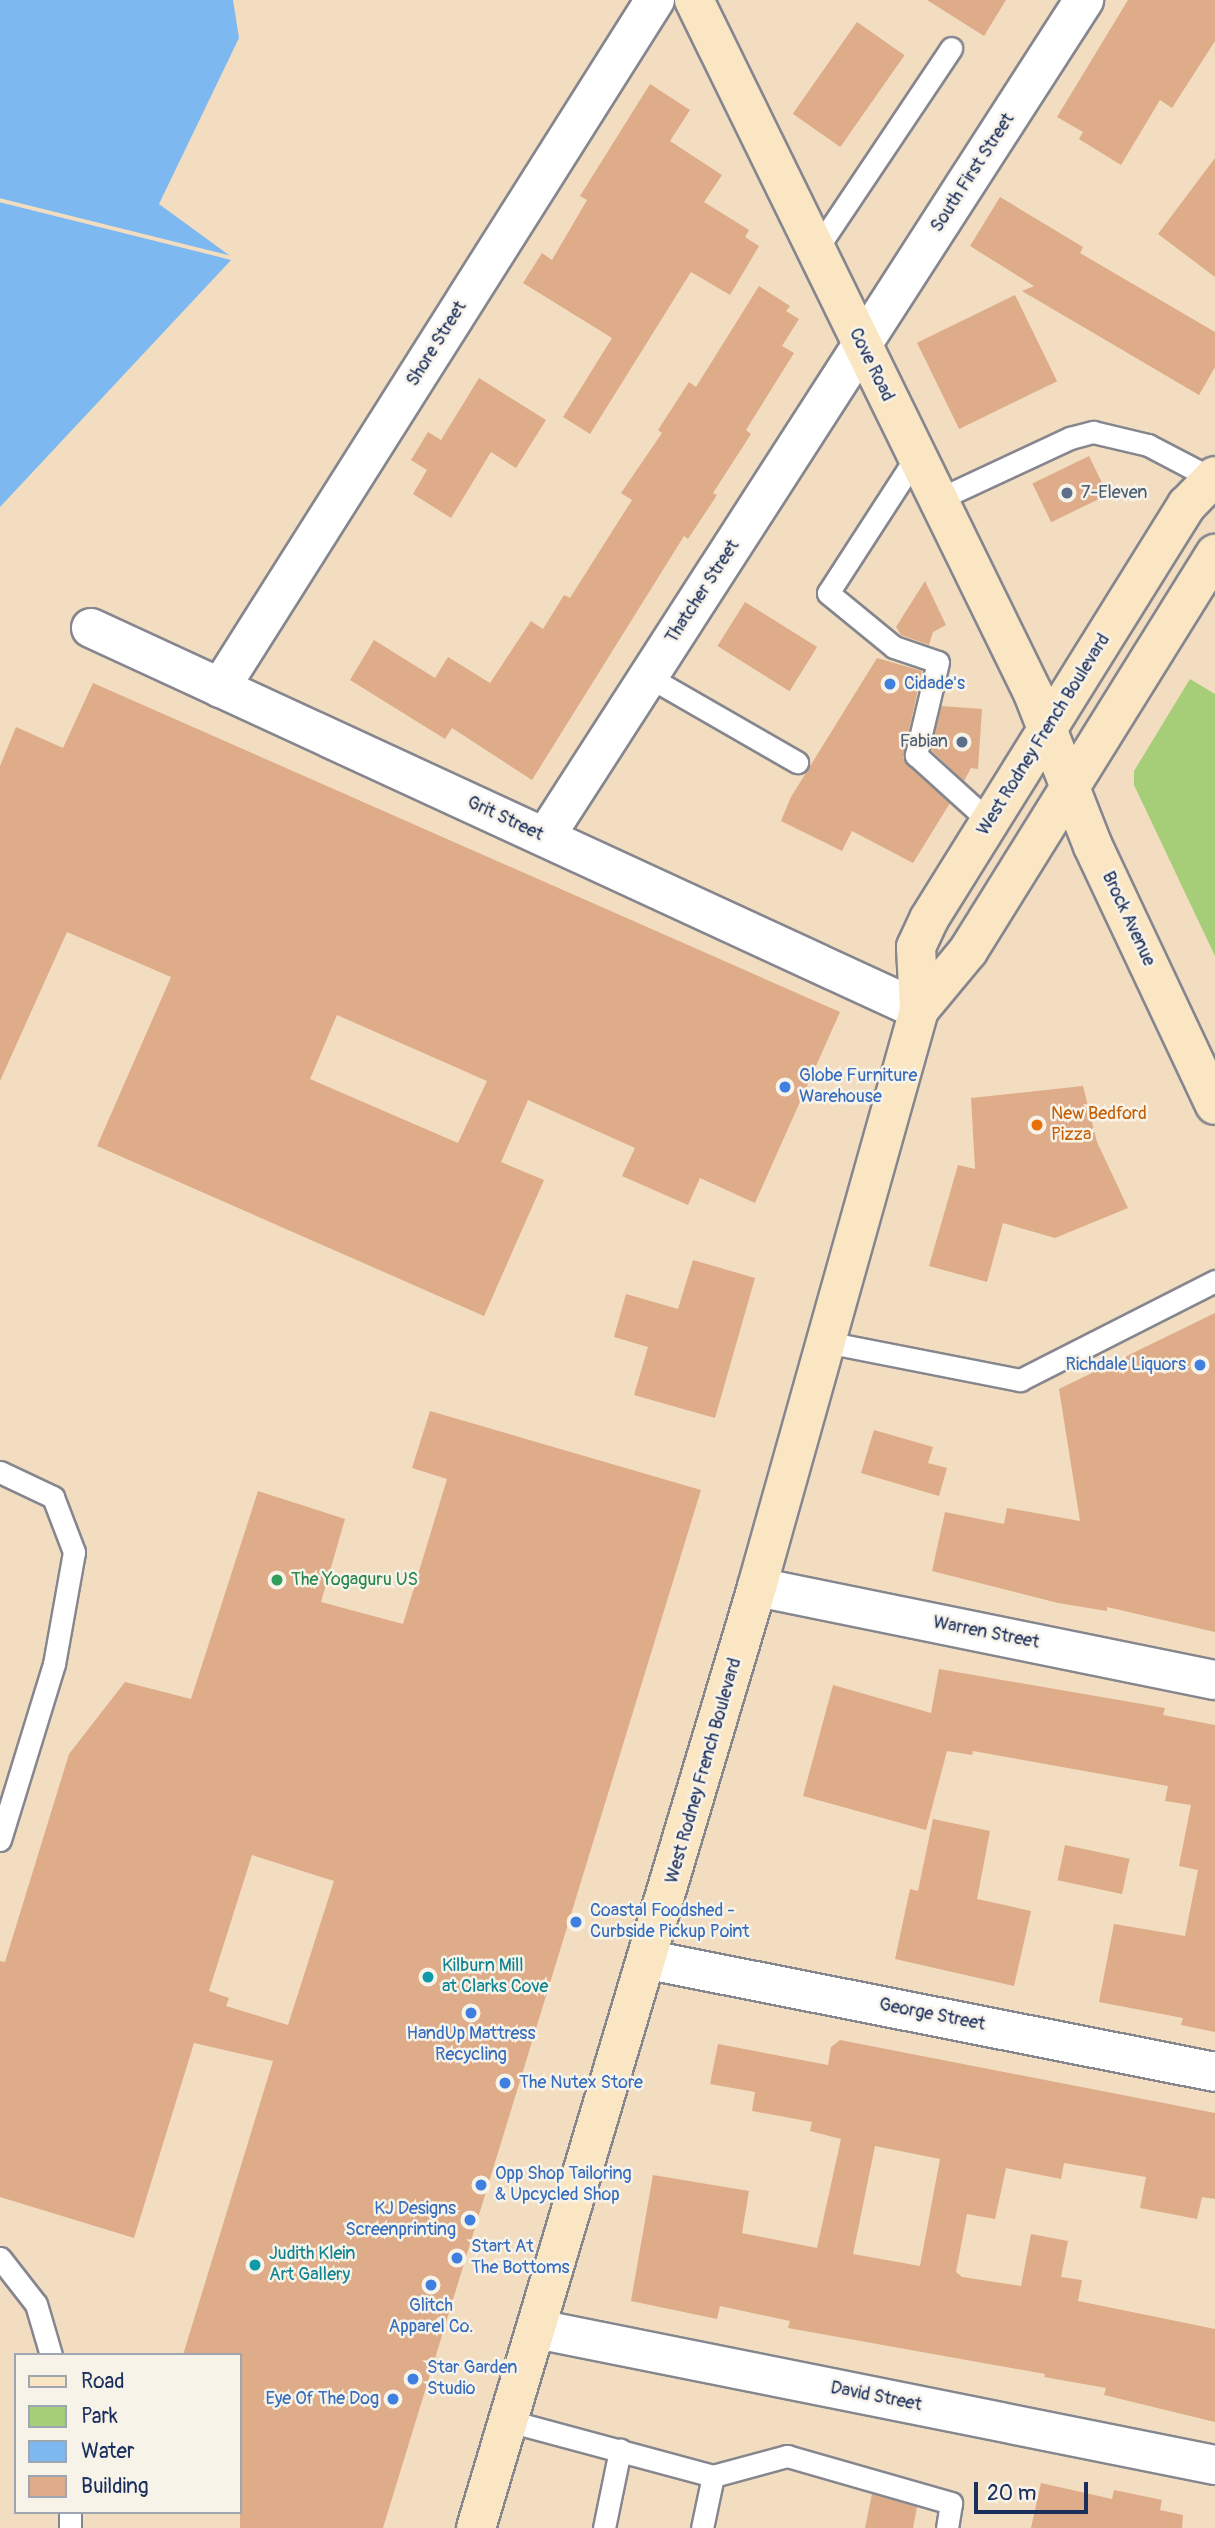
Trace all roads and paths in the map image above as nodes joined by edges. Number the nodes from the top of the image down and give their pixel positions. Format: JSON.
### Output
{"nodes":[{"id":1,"x":655,"y":0,"type":"edge"},
{"id":2,"x":694,"y":0,"type":"edge"},
{"id":3,"x":1084,"y":0,"type":"edge"},
{"id":4,"x":951,"y":48,"type":"dead end"},
{"id":5,"x":816,"y":250,"type":"junction"},
{"id":6,"x":862,"y":346,"type":"junction"},
{"id":7,"x":916,"y":457,"type":"junction"},
{"id":8,"x":1214,"y":477,"type":"edge"},
{"id":9,"x":937,"y":500,"type":"junction"},
{"id":10,"x":1215,"y":554,"type":"edge"},
{"id":11,"x":91,"y":628,"type":"dead end"},
{"id":12,"x":649,"y":677,"type":"junction"},
{"id":13,"x":220,"y":688,"type":"junction"},
{"id":14,"x":1046,"y":731,"type":"junction"},
{"id":15,"x":797,"y":762,"type":"dead end"},
{"id":16,"x":1069,"y":786,"type":"junction"},
{"id":17,"x":990,"y":822,"type":"junction"},
{"id":18,"x":545,"y":837,"type":"junction"},
{"id":19,"x":919,"y":1010,"type":"junction"},
{"id":20,"x":1215,"y":1105,"type":"edge"},
{"id":21,"x":1215,"y":1281,"type":"edge"},
{"id":22,"x":826,"y":1342,"type":"junction"},
{"id":23,"x":0,"y":1472,"type":"edge"},
{"id":24,"x":757,"y":1587,"type":"junction"},
{"id":25,"x":1215,"y":1680,"type":"edge"},
{"id":26,"x":0,"y":1840,"type":"edge"},
{"id":27,"x":649,"y":1960,"type":"junction"},
{"id":28,"x":1215,"y":2071,"type":"edge"},
{"id":29,"x":0,"y":2258,"type":"edge"},
{"id":30,"x":537,"y":2329,"type":"junction"},
{"id":31,"x":50,"y":2353,"type":"edge"},
{"id":32,"x":509,"y":2421,"type":"junction"},
{"id":33,"x":620,"y":2450,"type":"junction"},
{"id":34,"x":1215,"y":2465,"type":"edge"},
{"id":35,"x":713,"y":2476,"type":"junction"},
{"id":36,"x":476,"y":2528,"type":"edge"},
{"id":37,"x":604,"y":2528,"type":"edge"},
{"id":38,"x":702,"y":2528,"type":"edge"},
{"id":39,"x":947,"y":2528,"type":"edge"}],
"edges":[{"from":1,"to":13,"type":"street","name":"Shore Street"},
{"from":2,"to":5,"type":"main road","name":"Cove Road"},
{"from":3,"to":6,"type":"street","name":"South First Street"},
{"from":4,"to":5,"type":"lane"},
{"from":5,"to":6,"type":"main road","name":"Cove Road"},
{"from":6,"to":7,"type":"main road","name":"Cove Road"},
{"from":6,"to":12,"type":"street","name":"Thatcher Street"},
{"from":7,"to":9,"type":"main road","name":"Cove Road"},
{"from":7,"to":17,"type":"lane"},
{"from":8,"to":9,"type":"lane"},
{"from":8,"to":14,"type":"main road","name":"West Rodney French Boulevard"},
{"from":9,"to":14,"type":"main road","name":"Cove Road"},
{"from":10,"to":16,"type":"main road","name":"West Rodney French Boulevard"},
{"from":11,"to":13,"type":"street","name":"Grit Street"},
{"from":12,"to":15,"type":"lane"},
{"from":12,"to":18,"type":"street","name":"Thatcher Street"},
{"from":13,"to":18,"type":"street","name":"Grit Street"},
{"from":14,"to":16,"type":"main road","name":"Brock Avenue"},
{"from":14,"to":17,"type":"main road","name":"West Rodney French Boulevard"},
{"from":16,"to":19,"type":"main road","name":"West Rodney French Boulevard"},
{"from":16,"to":20,"type":"main road","name":"Brock Avenue"},
{"from":17,"to":19,"type":"main road","name":"West Rodney French Boulevard"},
{"from":18,"to":19,"type":"street","name":"Grit Street"},
{"from":19,"to":22,"type":"main road","name":"West Rodney French Boulevard"},
{"from":21,"to":22,"type":"lane"},
{"from":22,"to":24,"type":"main road","name":"West Rodney French Boulevard"},
{"from":23,"to":26,"type":"lane"},
{"from":24,"to":25,"type":"street","name":"Warren Street"},
{"from":24,"to":27,"type":"main road","name":"West Rodney French Boulevard"},
{"from":27,"to":28,"type":"street","name":"George Street"},
{"from":27,"to":30,"type":"main road","name":"West Rodney French Boulevard"},
{"from":29,"to":31,"type":"lane"},
{"from":30,"to":32,"type":"main road","name":"West Rodney French Boulevard"},
{"from":30,"to":34,"type":"street","name":"David Street"},
{"from":32,"to":33,"type":"lane"},
{"from":32,"to":36,"type":"main road","name":"West Rodney French Boulevard"},
{"from":33,"to":35,"type":"lane"},
{"from":33,"to":37,"type":"lane"},
{"from":35,"to":38,"type":"lane"},
{"from":35,"to":39,"type":"lane"}]}
